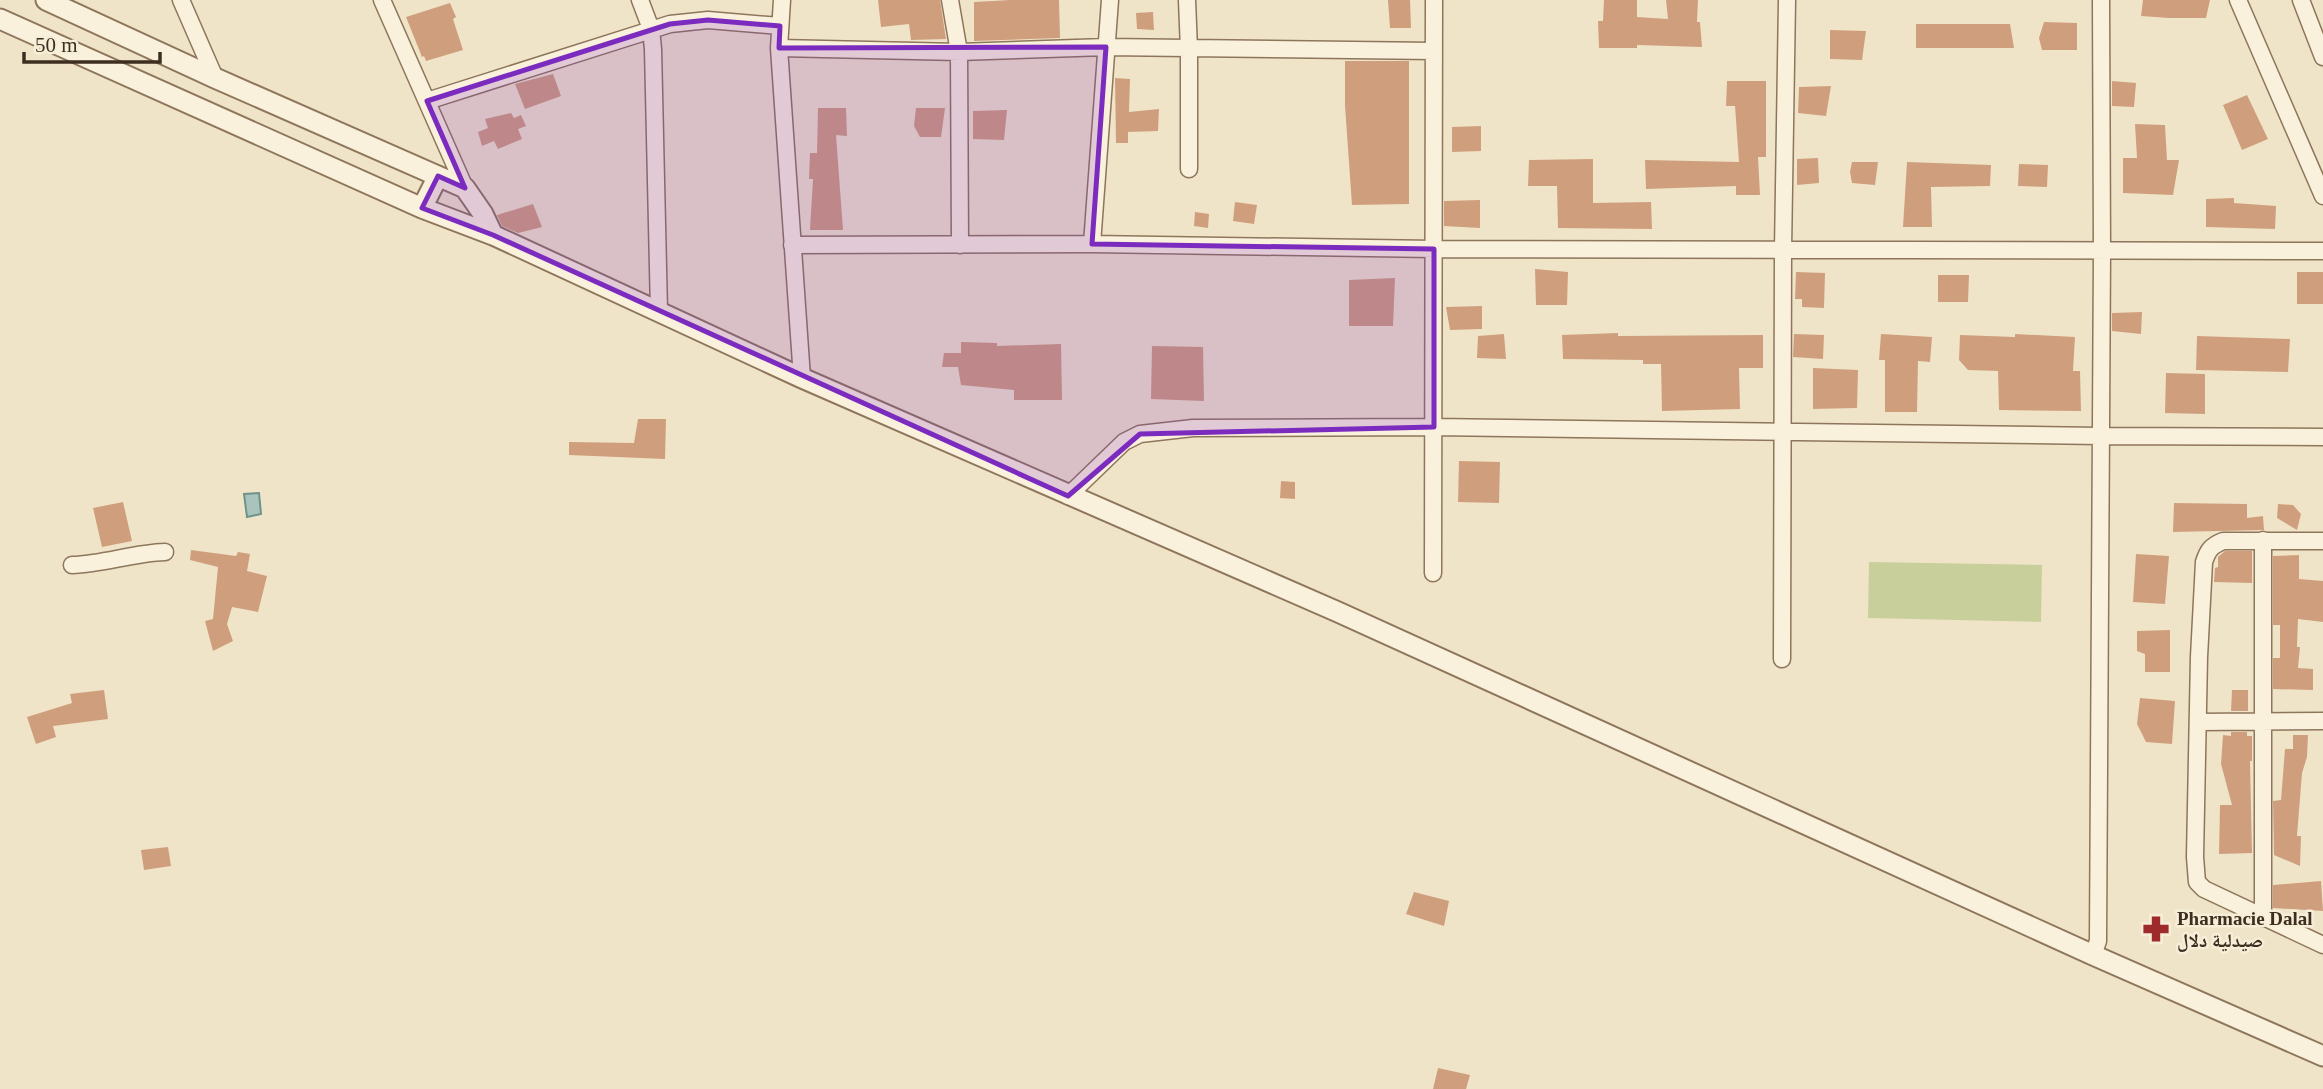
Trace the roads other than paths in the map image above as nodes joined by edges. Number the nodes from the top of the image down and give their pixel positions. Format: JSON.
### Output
{"nodes":[{"id":1,"x":46,"y":0,"type":"edge"},
{"id":2,"x":181,"y":0,"type":"edge"},
{"id":3,"x":382,"y":0,"type":"edge"},
{"id":4,"x":640,"y":0,"type":"edge"},
{"id":5,"x":782,"y":0,"type":"edge"},
{"id":6,"x":950,"y":0,"type":"edge"},
{"id":7,"x":1110,"y":0,"type":"edge"},
{"id":8,"x":1186,"y":0,"type":"edge"},
{"id":9,"x":1434,"y":0,"type":"edge"},
{"id":10,"x":1787,"y":0,"type":"edge"},
{"id":11,"x":2101,"y":0,"type":"edge"},
{"id":12,"x":2238,"y":0,"type":"edge"},
{"id":13,"x":2301,"y":0,"type":"edge"},
{"id":14,"x":0,"y":19,"type":"edge"},
{"id":15,"x":2316,"y":24,"type":"edge"},
{"id":16,"x":780,"y":26,"type":"junction"},
{"id":17,"x":651,"y":29,"type":"junction"},
{"id":18,"x":1106,"y":47,"type":"junction"},
{"id":19,"x":779,"y":48,"type":"junction"},
{"id":20,"x":1189,"y":50,"type":"junction"},
{"id":21,"x":1434,"y":51,"type":"junction"},
{"id":22,"x":959,"y":52,"type":"junction"},
{"id":23,"x":2323,"y":57,"type":"edge"},
{"id":24,"x":215,"y":78,"type":"junction"},
{"id":25,"x":427,"y":101,"type":"junction"},
{"id":26,"x":1189,"y":169,"type":"dead end"},
{"id":27,"x":438,"y":176,"type":"junction"},
{"id":28,"x":465,"y":188,"type":"junction"},
{"id":29,"x":2323,"y":196,"type":"edge"},
{"id":30,"x":422,"y":208,"type":"junction"},
{"id":31,"x":493,"y":234,"type":"junction"},
{"id":32,"x":1092,"y":244,"type":"junction"},
{"id":33,"x":792,"y":245,"type":"junction"},
{"id":34,"x":960,"y":245,"type":"junction"},
{"id":35,"x":1434,"y":249,"type":"junction"},
{"id":36,"x":1783,"y":250,"type":"junction"},
{"id":37,"x":2102,"y":251,"type":"junction"},
{"id":38,"x":2323,"y":251,"type":"edge"},
{"id":39,"x":659,"y":312,"type":"junction"},
{"id":40,"x":802,"y":378,"type":"junction"},
{"id":41,"x":1434,"y":427,"type":"junction"},
{"id":42,"x":1782,"y":432,"type":"junction"},
{"id":43,"x":2100,"y":436,"type":"junction"},
{"id":44,"x":2323,"y":437,"type":"edge"},
{"id":45,"x":1068,"y":496,"type":"junction"},
{"id":46,"x":2263,"y":540,"type":"junction"},
{"id":47,"x":2323,"y":541,"type":"edge"},
{"id":48,"x":165,"y":552,"type":"dead end"},
{"id":49,"x":72,"y":565,"type":"dead end"},
{"id":50,"x":1433,"y":573,"type":"dead end"},
{"id":51,"x":1782,"y":659,"type":"dead end"},
{"id":52,"x":2263,"y":721,"type":"junction"},
{"id":53,"x":2323,"y":721,"type":"edge"},
{"id":54,"x":2198,"y":722,"type":"junction"},
{"id":55,"x":2263,"y":918,"type":"junction"},
{"id":56,"x":2323,"y":945,"type":"edge"},
{"id":57,"x":2093,"y":955,"type":"junction"},
{"id":58,"x":2323,"y":1056,"type":"edge"}],
"edges":[{"from":1,"to":24,"type":"street"},
{"from":2,"to":24,"type":"street"},
{"from":3,"to":25,"type":"street"},
{"from":4,"to":17,"type":"street"},
{"from":5,"to":16,"type":"street"},
{"from":6,"to":22,"type":"street"},
{"from":7,"to":18,"type":"street"},
{"from":8,"to":20,"type":"street"},
{"from":9,"to":21,"type":"street"},
{"from":10,"to":36,"type":"street"},
{"from":11,"to":37,"type":"street"},
{"from":12,"to":29,"type":"street"},
{"from":13,"to":15,"type":"street"},
{"from":14,"to":30,"type":"street"},
{"from":15,"to":23,"type":"street"},
{"from":16,"to":17,"type":"street"},
{"from":16,"to":19,"type":"street"},
{"from":17,"to":25,"type":"street"},
{"from":17,"to":39,"type":"street"},
{"from":18,"to":20,"type":"street"},
{"from":18,"to":22,"type":"street"},
{"from":18,"to":32,"type":"street"},
{"from":19,"to":22,"type":"street"},
{"from":19,"to":33,"type":"street"},
{"from":20,"to":21,"type":"street"},
{"from":20,"to":26,"type":"street"},
{"from":21,"to":35,"type":"street"},
{"from":22,"to":34,"type":"street"},
{"from":24,"to":27,"type":"street"},
{"from":25,"to":28,"type":"street"},
{"from":27,"to":28,"type":"street"},
{"from":27,"to":30,"type":"street"},
{"from":28,"to":31,"type":"street"},
{"from":30,"to":31,"type":"street"},
{"from":31,"to":39,"type":"street"},
{"from":32,"to":34,"type":"street"},
{"from":32,"to":35,"type":"street"},
{"from":33,"to":34,"type":"street"},
{"from":33,"to":40,"type":"street"},
{"from":35,"to":36,"type":"street"},
{"from":35,"to":41,"type":"street"},
{"from":36,"to":37,"type":"street"},
{"from":36,"to":42,"type":"street"},
{"from":37,"to":38,"type":"street"},
{"from":37,"to":43,"type":"street"},
{"from":39,"to":40,"type":"street"},
{"from":40,"to":45,"type":"street"},
{"from":41,"to":42,"type":"street"},
{"from":41,"to":45,"type":"street"},
{"from":41,"to":50,"type":"street"},
{"from":42,"to":43,"type":"street"},
{"from":42,"to":51,"type":"street"},
{"from":43,"to":44,"type":"street"},
{"from":43,"to":57,"type":"street"},
{"from":45,"to":57,"type":"street"},
{"from":46,"to":47,"type":"street"},
{"from":46,"to":52,"type":"street"},
{"from":46,"to":54,"type":"street"},
{"from":48,"to":49,"type":"street"},
{"from":52,"to":53,"type":"street"},
{"from":52,"to":54,"type":"street"},
{"from":52,"to":55,"type":"street"},
{"from":54,"to":55,"type":"street"},
{"from":55,"to":56,"type":"street"},
{"from":57,"to":58,"type":"street"}]}
